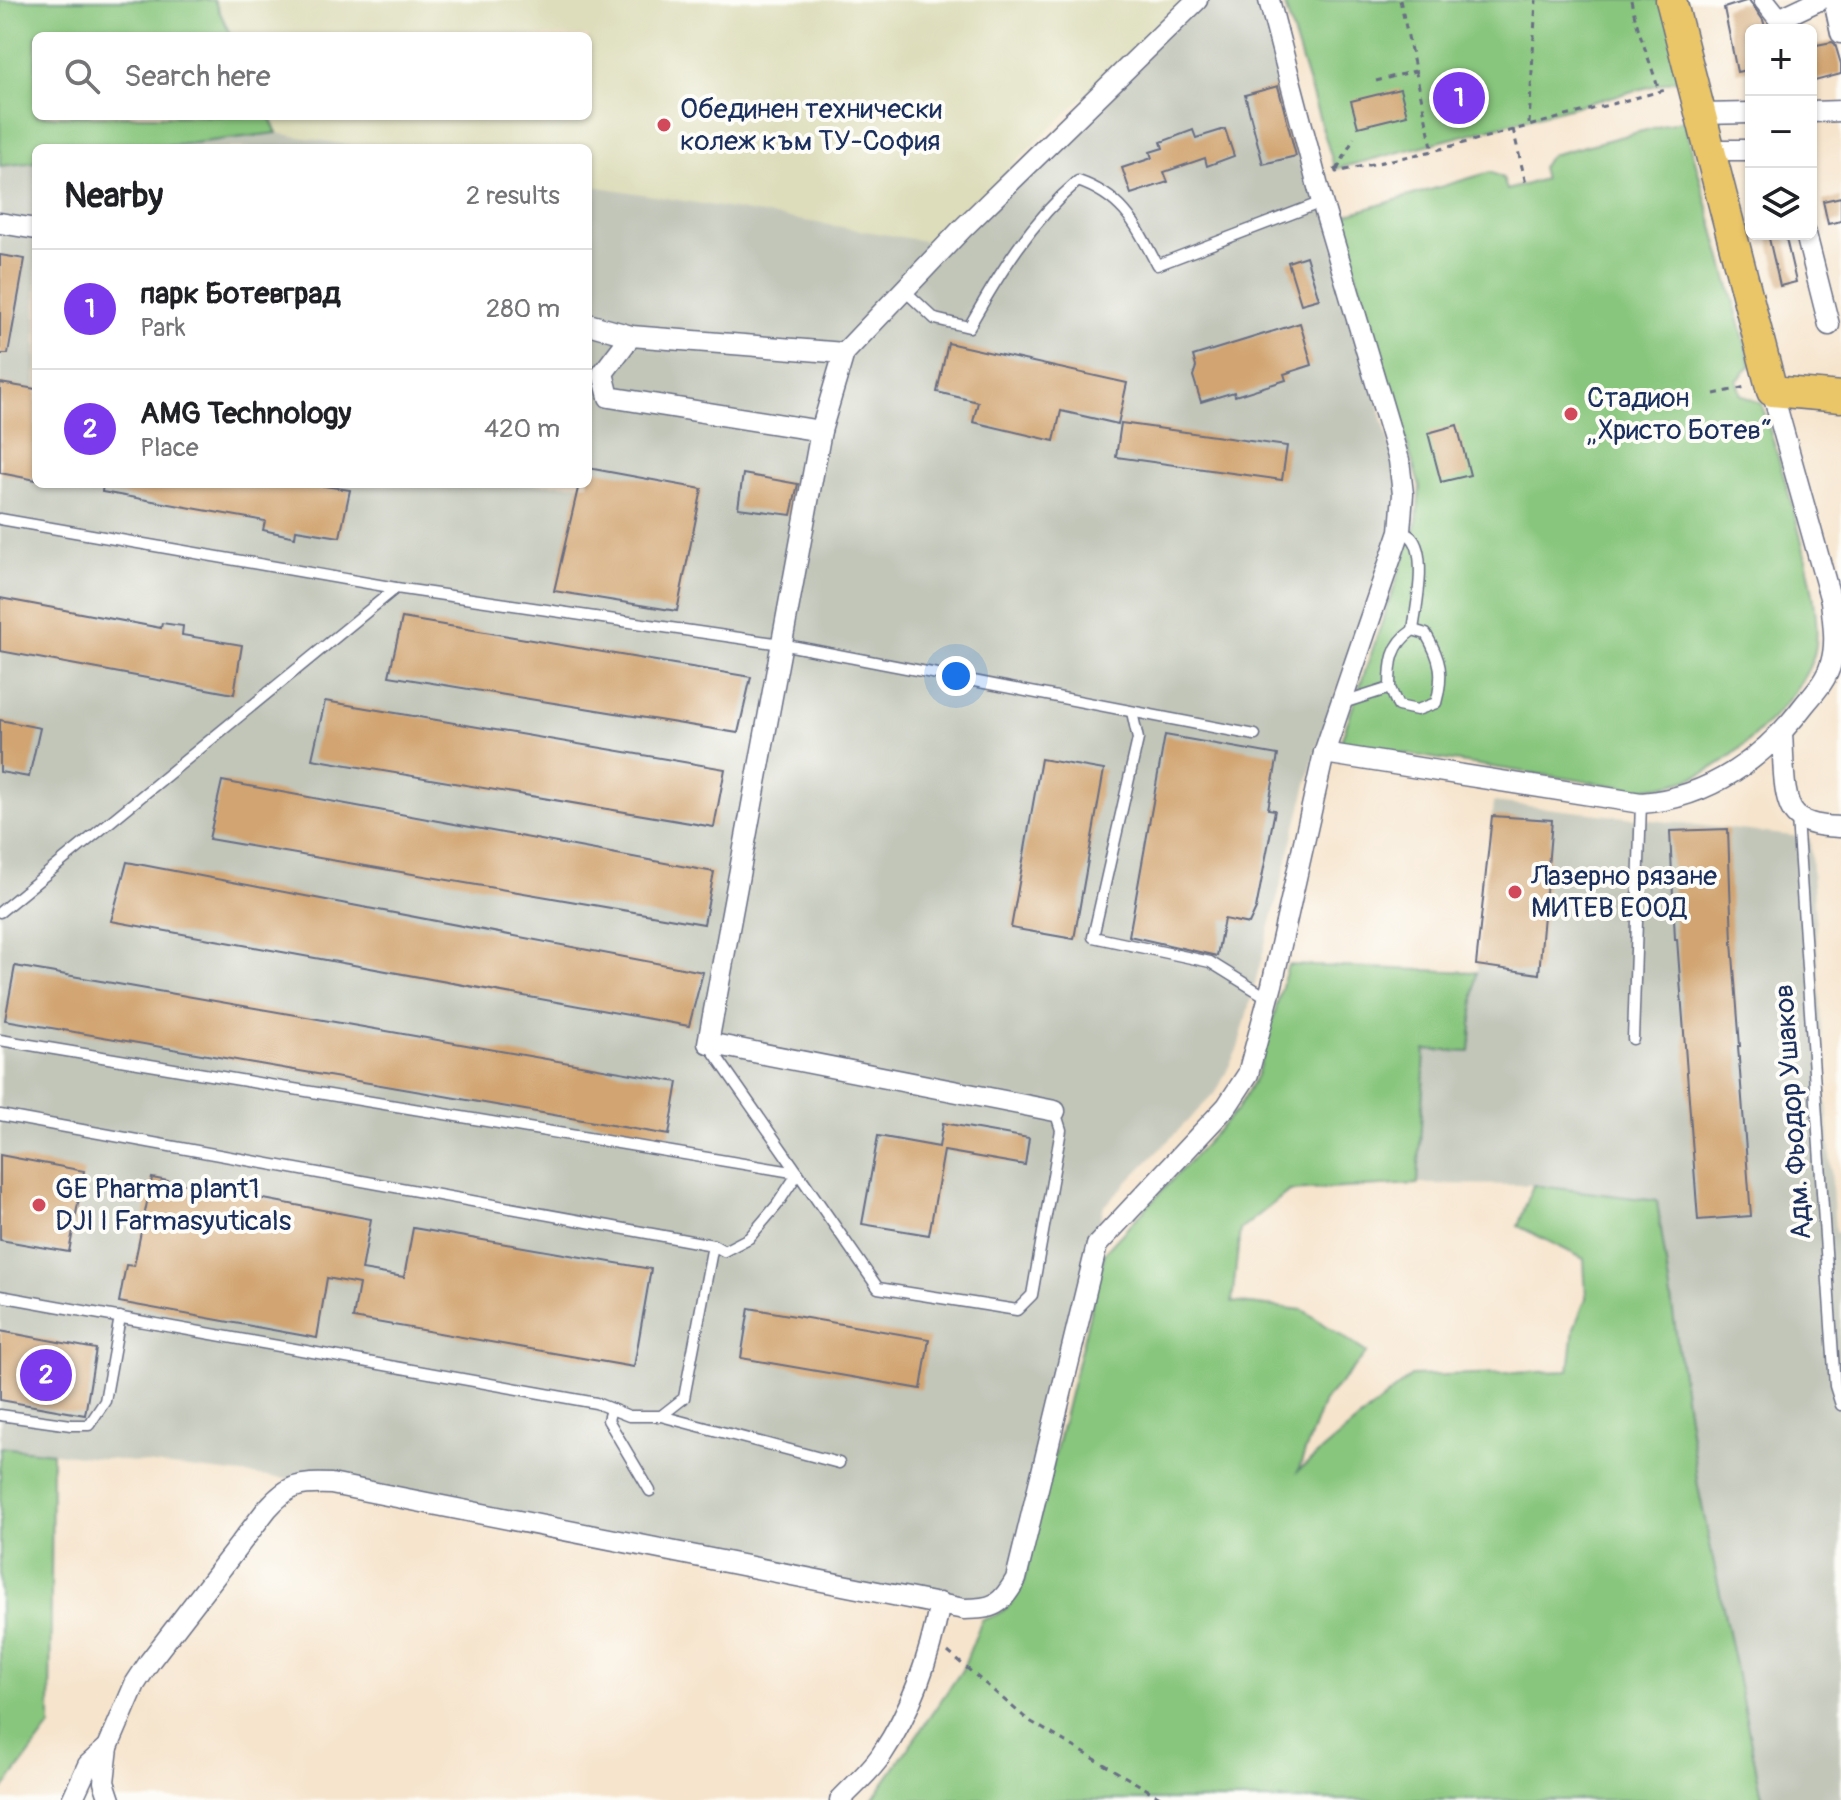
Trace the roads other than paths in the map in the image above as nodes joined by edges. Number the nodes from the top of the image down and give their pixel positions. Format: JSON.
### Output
{"nodes":[{"id":1,"x":1197,"y":0,"type":"edge"},
{"id":2,"x":1269,"y":0,"type":"edge"},
{"id":3,"x":1671,"y":0,"type":"edge"},
{"id":4,"x":1764,"y":0,"type":"edge"},
{"id":5,"x":1819,"y":0,"type":"edge"},
{"id":6,"x":1834,"y":0,"type":"edge"},
{"id":7,"x":1841,"y":33,"type":"edge"},
{"id":8,"x":1841,"y":111,"type":"edge"},
{"id":9,"x":1817,"y":112,"type":"edge"},
{"id":10,"x":1745,"y":113,"type":"edge"},
{"id":11,"x":1700,"y":114,"type":"junction"},
{"id":12,"x":1710,"y":150,"type":"junction"},
{"id":13,"x":1745,"y":150,"type":"edge"},
{"id":14,"x":1322,"y":202,"type":"junction"},
{"id":15,"x":0,"y":223,"type":"edge"},
{"id":16,"x":32,"y":228,"type":"edge"},
{"id":17,"x":1808,"y":240,"type":"edge"},
{"id":18,"x":904,"y":290,"type":"junction"},
{"id":19,"x":592,"y":325,"type":"edge"},
{"id":20,"x":1829,"y":325,"type":"dead end"},
{"id":21,"x":631,"y":336,"type":"junction"},
{"id":22,"x":844,"y":353,"type":"junction"},
{"id":23,"x":1770,"y":386,"type":"junction"},
{"id":24,"x":1841,"y":397,"type":"edge"},
{"id":25,"x":821,"y":431,"type":"junction"},
{"id":26,"x":0,"y":519,"type":"edge"},
{"id":27,"x":1400,"y":531,"type":"junction"},
{"id":28,"x":396,"y":588,"type":"junction"},
{"id":29,"x":1413,"y":630,"type":"junction"},
{"id":30,"x":781,"y":644,"type":"junction"},
{"id":31,"x":1390,"y":688,"type":"junction"},
{"id":32,"x":1341,"y":703,"type":"junction"},
{"id":33,"x":1132,"y":712,"type":"junction"},
{"id":34,"x":1782,"y":734,"type":"junction"},
{"id":35,"x":1255,"y":735,"type":"dead end"},
{"id":36,"x":1324,"y":753,"type":"junction"},
{"id":37,"x":1641,"y":803,"type":"junction"},
{"id":38,"x":1797,"y":816,"type":"junction"},
{"id":39,"x":1841,"y":827,"type":"edge"},
{"id":40,"x":0,"y":912,"type":"edge"},
{"id":41,"x":1268,"y":998,"type":"junction"},
{"id":42,"x":1633,"y":1039,"type":"dead end"},
{"id":43,"x":0,"y":1040,"type":"edge"},
{"id":44,"x":708,"y":1043,"type":"junction"},
{"id":45,"x":1055,"y":1111,"type":"joint"},
{"id":46,"x":0,"y":1115,"type":"edge"},
{"id":47,"x":798,"y":1173,"type":"junction"},
{"id":48,"x":713,"y":1245,"type":"junction"},
{"id":49,"x":0,"y":1296,"type":"edge"},
{"id":50,"x":120,"y":1317,"type":"junction"},
{"id":51,"x":1841,"y":1405,"type":"edge"},
{"id":52,"x":611,"y":1409,"type":"junction"},
{"id":53,"x":0,"y":1415,"type":"edge"},
{"id":54,"x":661,"y":1416,"type":"junction"},
{"id":55,"x":839,"y":1463,"type":"dead end"},
{"id":56,"x":650,"y":1491,"type":"dead end"},
{"id":57,"x":940,"y":1603,"type":"junction"},
{"id":58,"x":108,"y":1747,"type":"junction"},
{"id":59,"x":72,"y":1800,"type":"edge"},
{"id":60,"x":110,"y":1800,"type":"edge"},
{"id":61,"x":840,"y":1800,"type":"edge"}],
"edges":[{"from":1,"to":18,"type":"street"},
{"from":2,"to":14,"type":"street"},
{"from":3,"to":11,"type":"main road"},
{"from":4,"to":5,"type":"street"},
{"from":6,"to":7,"type":"street"},
{"from":8,"to":9,"type":"street"},
{"from":10,"to":11,"type":"street"},
{"from":11,"to":12,"type":"main road"},
{"from":12,"to":13,"type":"street"},
{"from":12,"to":23,"type":"main road"},
{"from":14,"to":18,"type":"lane"},
{"from":14,"to":27,"type":"street"},
{"from":15,"to":16,"type":"street"},
{"from":17,"to":20,"type":"street"},
{"from":18,"to":22,"type":"street"},
{"from":19,"to":21,"type":"street"},
{"from":21,"to":22,"type":"street"},
{"from":21,"to":25,"type":"street"},
{"from":22,"to":25,"type":"street"},
{"from":23,"to":24,"type":"main road"},
{"from":23,"to":34,"type":"street"},
{"from":25,"to":30,"type":"street"},
{"from":26,"to":28,"type":"lane"},
{"from":27,"to":29,"type":"lane"},
{"from":27,"to":32,"type":"street"},
{"from":28,"to":30,"type":"lane"},
{"from":28,"to":40,"type":"lane"},
{"from":29,"to":31,"type":"lane"},
{"from":29,"to":31,"type":"lane"},
{"from":30,"to":33,"type":"lane"},
{"from":30,"to":44,"type":"street"},
{"from":31,"to":32,"type":"lane"},
{"from":32,"to":36,"type":"street"},
{"from":33,"to":35,"type":"lane"},
{"from":33,"to":41,"type":"lane"},
{"from":34,"to":37,"type":"street"},
{"from":34,"to":38,"type":"street"},
{"from":36,"to":37,"type":"street"},
{"from":36,"to":41,"type":"street"},
{"from":37,"to":42,"type":"lane"},
{"from":38,"to":39,"type":"street"},
{"from":38,"to":51,"type":"lane","name":"Адм. Фьодор Ушаков"},
{"from":41,"to":57,"type":"street"},
{"from":43,"to":47,"type":"lane"},
{"from":44,"to":45,"type":"street"},
{"from":44,"to":47,"type":"lane"},
{"from":45,"to":47,"type":"lane"},
{"from":46,"to":48,"type":"lane"},
{"from":47,"to":48,"type":"lane"},
{"from":48,"to":54,"type":"lane"},
{"from":49,"to":50,"type":"lane"},
{"from":50,"to":52,"type":"lane"},
{"from":50,"to":53,"type":"lane"},
{"from":52,"to":54,"type":"lane"},
{"from":52,"to":56,"type":"lane"},
{"from":54,"to":55,"type":"lane"},
{"from":57,"to":58,"type":"street"},
{"from":57,"to":61,"type":"street"},
{"from":58,"to":59,"type":"street"},
{"from":58,"to":60,"type":"street"}]}
